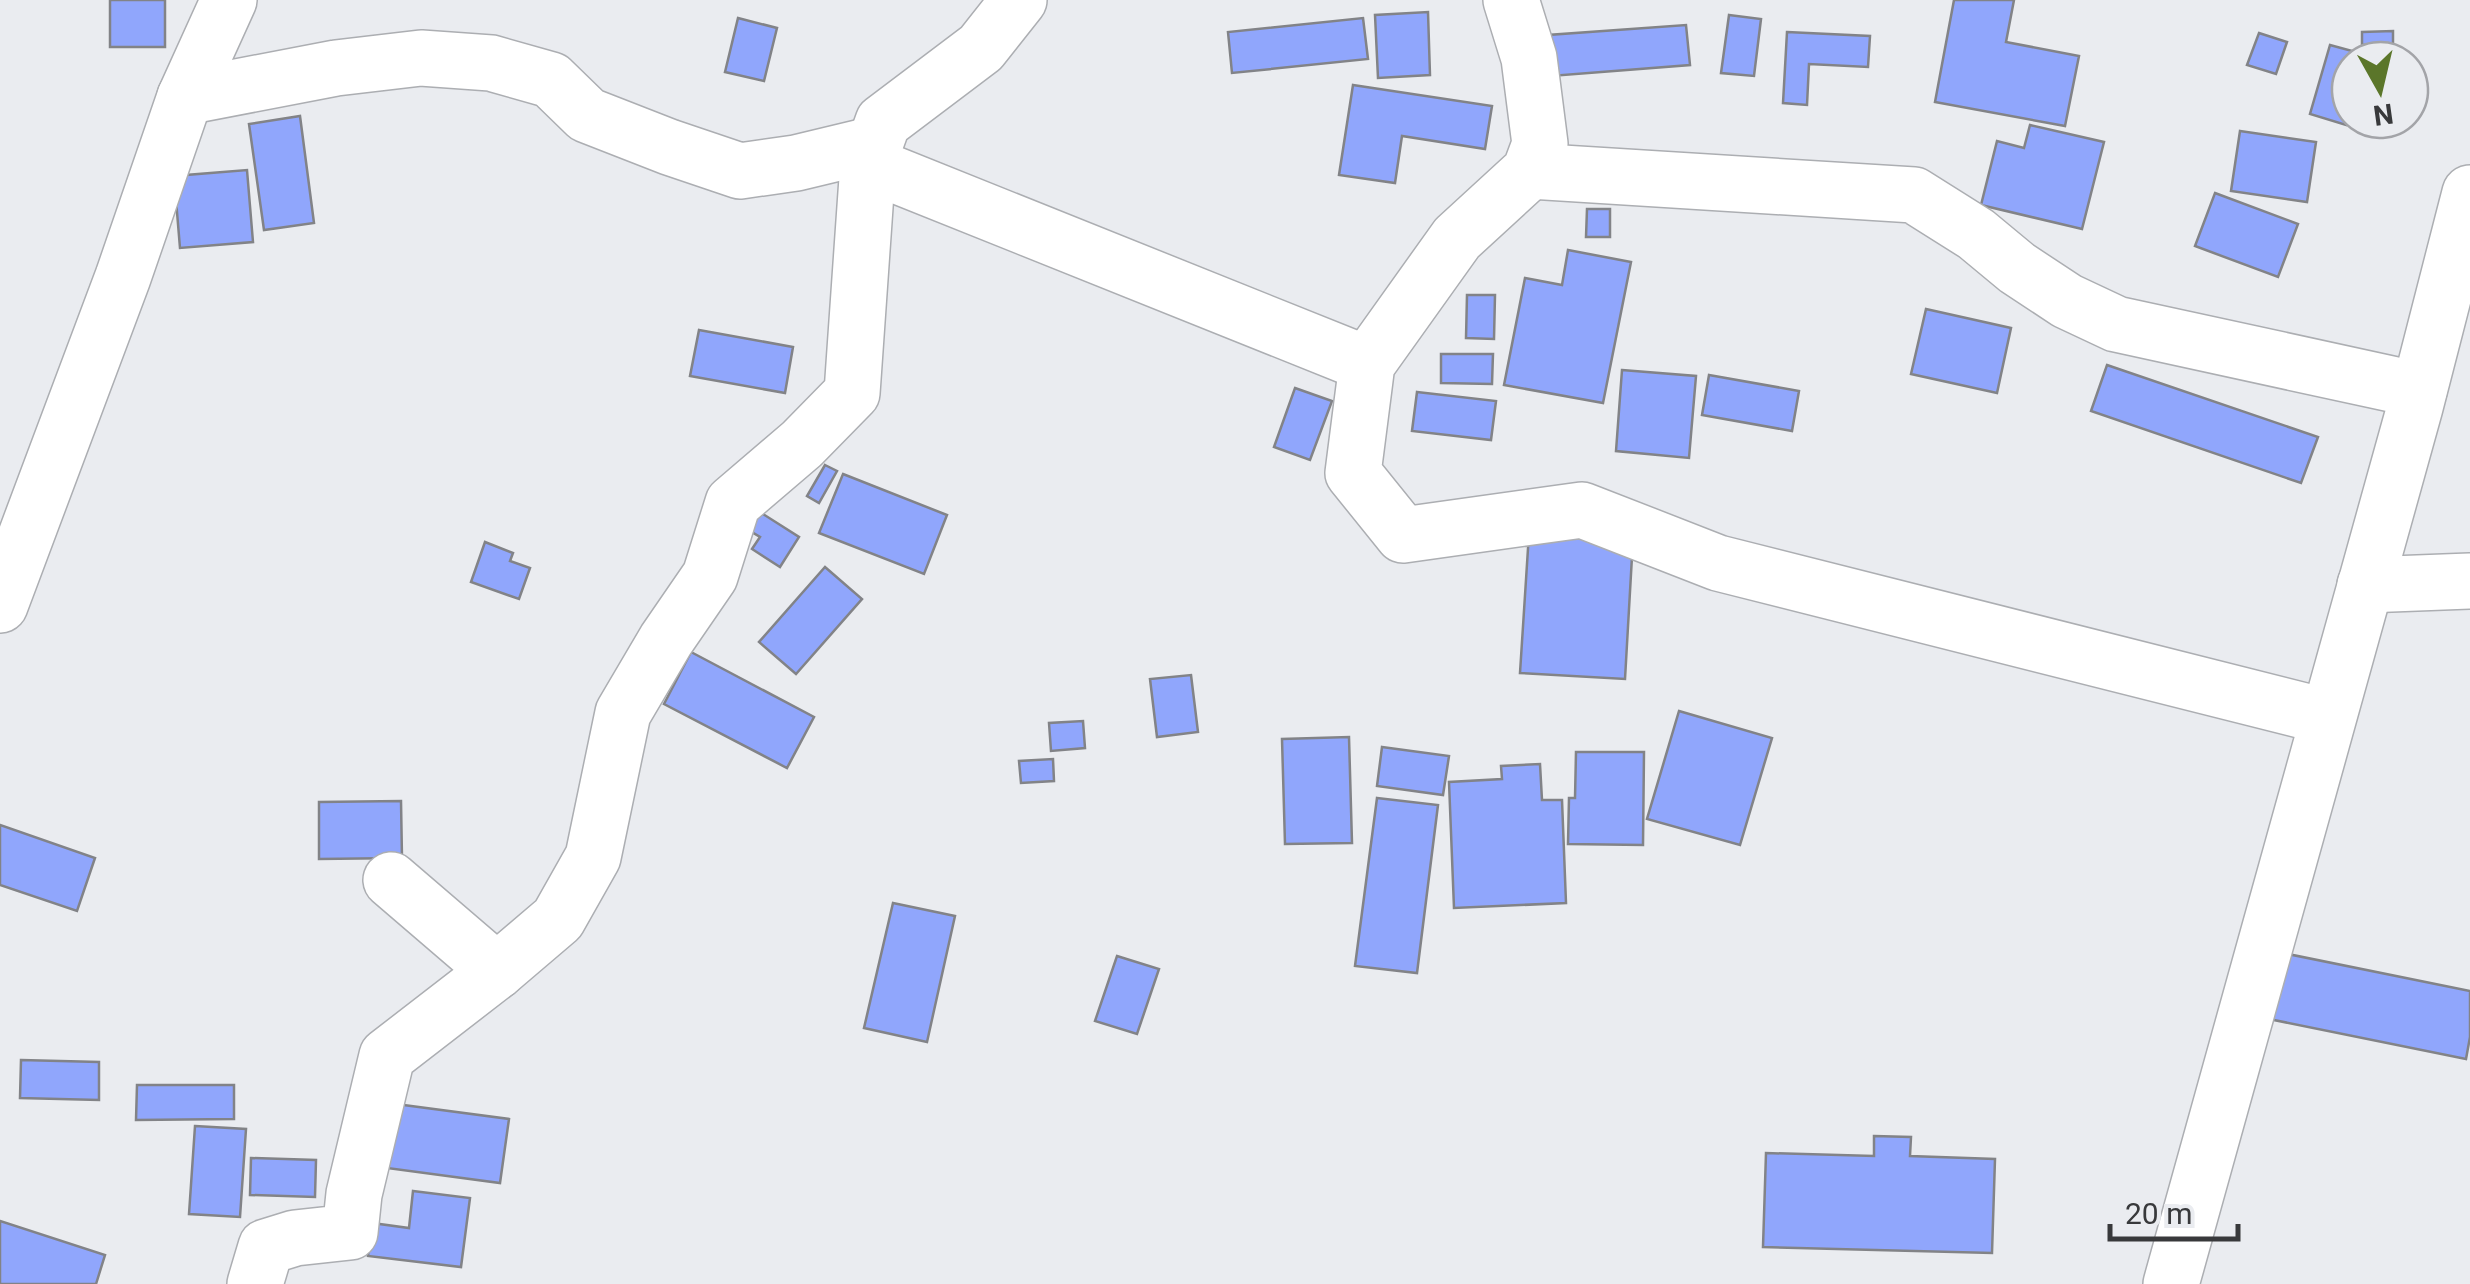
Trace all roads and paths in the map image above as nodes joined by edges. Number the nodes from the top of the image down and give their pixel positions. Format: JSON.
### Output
{"nodes":[{"id":1,"x":229,"y":0,"type":"edge"},
{"id":2,"x":1018,"y":0,"type":"edge"},
{"id":3,"x":1511,"y":0,"type":"edge"},
{"id":4,"x":185,"y":97,"type":"junction"},
{"id":5,"x":872,"y":154,"type":"junction"},
{"id":6,"x":1530,"y":171,"type":"junction"},
{"id":7,"x":2470,"y":193,"type":"edge"},
{"id":8,"x":1366,"y":364,"type":"junction"},
{"id":9,"x":2419,"y":390,"type":"junction"},
{"id":10,"x":2470,"y":581,"type":"edge"},
{"id":11,"x":2365,"y":585,"type":"junction"},
{"id":12,"x":0,"y":605,"type":"edge"},
{"id":13,"x":2328,"y":717,"type":"junction"},
{"id":14,"x":391,"y":880,"type":"dead end"},
{"id":15,"x":497,"y":972,"type":"junction"},
{"id":16,"x":256,"y":1284,"type":"edge"},
{"id":17,"x":2170,"y":1284,"type":"edge"}],
"edges":[{"from":1,"to":4,"type":"street"},
{"from":2,"to":5,"type":"street"},
{"from":3,"to":6,"type":"street"},
{"from":4,"to":5,"type":"street"},
{"from":4,"to":12,"type":"street"},
{"from":5,"to":8,"type":"street"},
{"from":5,"to":15,"type":"street"},
{"from":6,"to":8,"type":"street"},
{"from":6,"to":9,"type":"street"},
{"from":7,"to":9,"type":"street"},
{"from":8,"to":13,"type":"street"},
{"from":9,"to":11,"type":"street"},
{"from":10,"to":11,"type":"street"},
{"from":11,"to":13,"type":"street"},
{"from":13,"to":17,"type":"street"},
{"from":14,"to":15,"type":"street"},
{"from":15,"to":16,"type":"street"}]}
